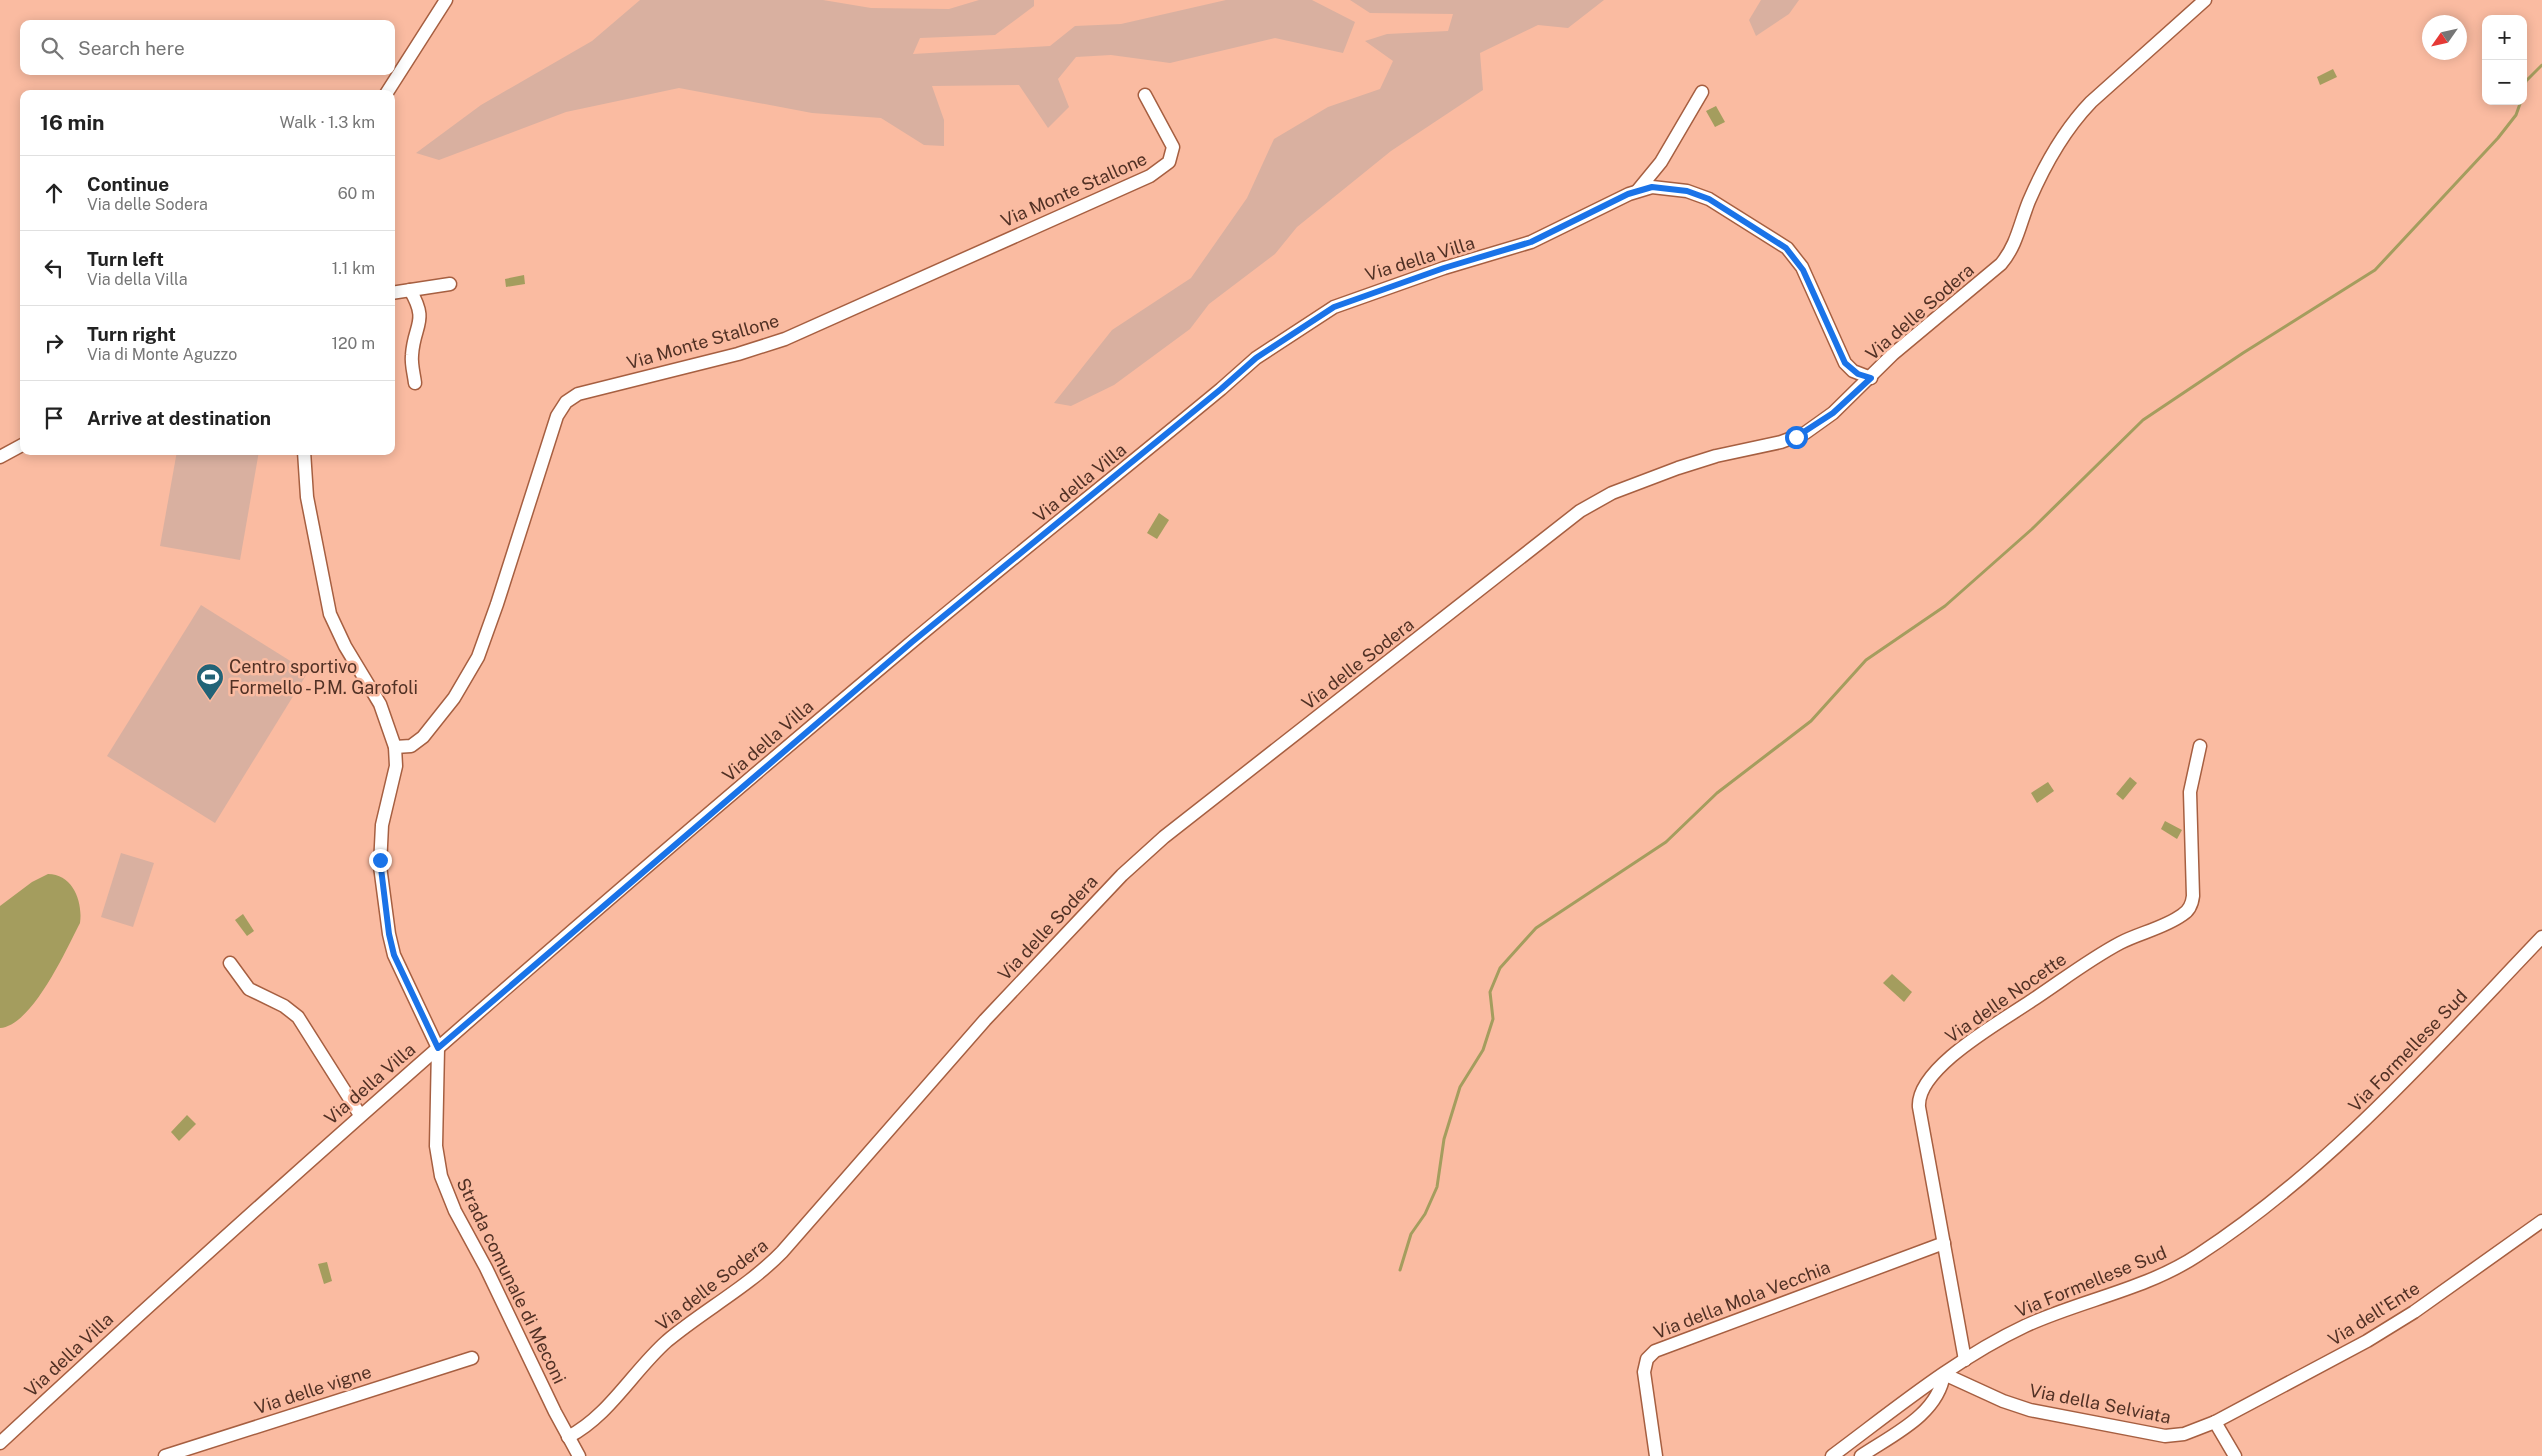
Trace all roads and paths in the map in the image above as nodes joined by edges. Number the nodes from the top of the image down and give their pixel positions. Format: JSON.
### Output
{"nodes":[{"id":1,"x":446,"y":0,"type":"edge"},
{"id":2,"x":2205,"y":0,"type":"edge"},
{"id":3,"x":389,"y":90,"type":"edge"},
{"id":4,"x":1702,"y":92,"type":"dead end"},
{"id":5,"x":1145,"y":95,"type":"dead end"},
{"id":6,"x":1638,"y":190,"type":"junction"},
{"id":7,"x":450,"y":284,"type":"dead end"},
{"id":8,"x":410,"y":290,"type":"junction"},
{"id":9,"x":395,"y":292,"type":"edge"},
{"id":10,"x":1871,"y":378,"type":"junction"},
{"id":11,"x":415,"y":383,"type":"dead end"},
{"id":12,"x":20,"y":446,"type":"edge"},
{"id":13,"x":304,"y":455,"type":"edge"},
{"id":14,"x":0,"y":456,"type":"edge"},
{"id":15,"x":2200,"y":746,"type":"dead end"},
{"id":16,"x":395,"y":747,"type":"junction"},
{"id":17,"x":2542,"y":937,"type":"edge"},
{"id":18,"x":230,"y":963,"type":"dead end"},
{"id":19,"x":438,"y":1048,"type":"junction"},
{"id":20,"x":360,"y":1115,"type":"junction"},
{"id":21,"x":2542,"y":1221,"type":"edge"},
{"id":22,"x":1944,"y":1243,"type":"junction"},
{"id":23,"x":472,"y":1358,"type":"dead end"},
{"id":24,"x":1965,"y":1360,"type":"junction"},
{"id":25,"x":1944,"y":1374,"type":"junction"},
{"id":26,"x":2215,"y":1422,"type":"junction"},
{"id":27,"x":568,"y":1437,"type":"junction"},
{"id":28,"x":0,"y":1442,"type":"edge"},
{"id":29,"x":165,"y":1456,"type":"edge"},
{"id":30,"x":579,"y":1456,"type":"edge"},
{"id":31,"x":1656,"y":1456,"type":"edge"},
{"id":32,"x":1832,"y":1456,"type":"edge"},
{"id":33,"x":1861,"y":1456,"type":"edge"},
{"id":34,"x":2235,"y":1456,"type":"edge"}],
"edges":[{"from":1,"to":3,"type":"street"},
{"from":2,"to":10,"type":"street","name":"Via delle Sodera"},
{"from":4,"to":6,"type":"street","name":"Via della Villa"},
{"from":5,"to":16,"type":"street","name":"Via Monte Stallone"},
{"from":6,"to":10,"type":"street","name":"Via della Villa"},
{"from":6,"to":19,"type":"street","name":"Via della Villa"},
{"from":7,"to":8,"type":"street"},
{"from":8,"to":9,"type":"street"},
{"from":8,"to":11,"type":"street"},
{"from":10,"to":27,"type":"street","name":"Via delle Sodera"},
{"from":12,"to":14,"type":"street"},
{"from":13,"to":16,"type":"street"},
{"from":15,"to":22,"type":"street","name":"Via delle Nocette"},
{"from":16,"to":19,"type":"street"},
{"from":17,"to":24,"type":"street","name":"Via Formellese Sud"},
{"from":18,"to":20,"type":"street"},
{"from":19,"to":20,"type":"street","name":"Via della Villa"},
{"from":19,"to":27,"type":"street","name":"Strada comunale di Meconi"},
{"from":20,"to":28,"type":"street","name":"Via della Villa"},
{"from":21,"to":26,"type":"street","name":"Via dell'Ente"},
{"from":22,"to":24,"type":"street","name":"Via delle Nocette"},
{"from":22,"to":31,"type":"street","name":"Via della Mola Vecchia"},
{"from":23,"to":29,"type":"street","name":"Via delle vigne"},
{"from":24,"to":25,"type":"street","name":"Via Formellese Sud"},
{"from":25,"to":26,"type":"street","name":"Via della Selviata"},
{"from":25,"to":32,"type":"street","name":"Via Formellese Sud"},
{"from":25,"to":33,"type":"street"},
{"from":26,"to":34,"type":"street"},
{"from":27,"to":30,"type":"street","name":"Strada comunale di Meconi"}]}
